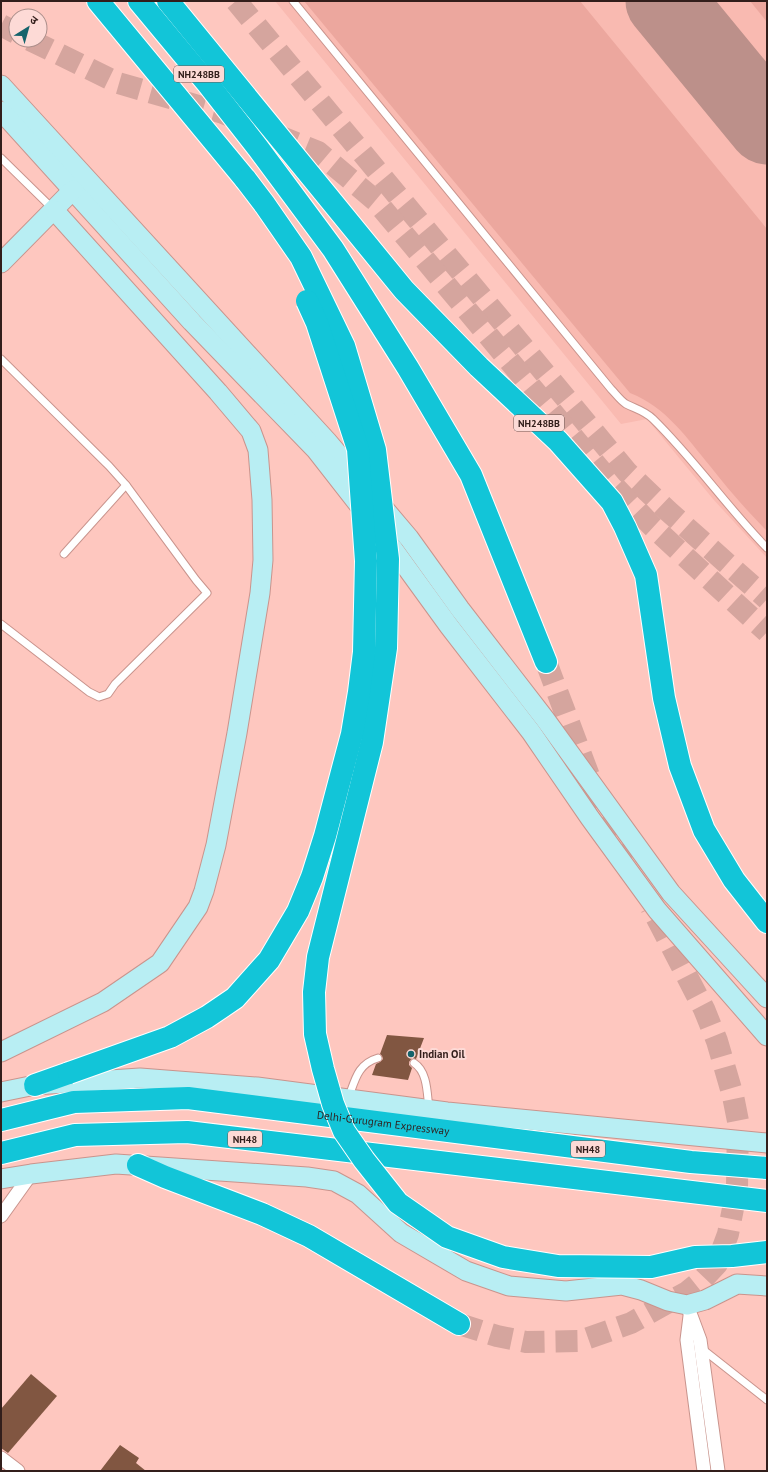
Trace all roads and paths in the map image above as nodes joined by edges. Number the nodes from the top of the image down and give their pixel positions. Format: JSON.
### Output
{"nodes":[{"id":1,"x":98,"y":1,"type":"edge"},
{"id":2,"x":139,"y":1,"type":"edge"},
{"id":3,"x":168,"y":1,"type":"edge"},
{"id":4,"x":293,"y":1,"type":"edge"},
{"id":5,"x":1,"y":85,"type":"edge"},
{"id":6,"x":1,"y":111,"type":"edge"},
{"id":7,"x":2,"y":160,"type":"edge"},
{"id":8,"x":73,"y":190,"type":"junction"},
{"id":9,"x":265,"y":205,"type":"junction"},
{"id":10,"x":54,"y":210,"type":"junction"},
{"id":11,"x":1,"y":263,"type":"edge"},
{"id":12,"x":1,"y":359,"type":"edge"},
{"id":13,"x":126,"y":485,"type":"junction"},
{"id":14,"x":767,"y":548,"type":"edge"},
{"id":15,"x":64,"y":554,"type":"dead end"},
{"id":16,"x":1,"y":624,"type":"edge"},
{"id":17,"x":546,"y":662,"type":"tunnel mouth"},
{"id":18,"x":767,"y":922,"type":"edge"},
{"id":19,"x":767,"y":998,"type":"edge"},
{"id":20,"x":767,"y":1036,"type":"edge"},
{"id":21,"x":1,"y":1052,"type":"edge"},
{"id":22,"x":378,"y":1058,"type":"dead end"},
{"id":23,"x":414,"y":1063,"type":"dead end"},
{"id":24,"x":34,"y":1085,"type":"junction"},
{"id":25,"x":1,"y":1092,"type":"edge"},
{"id":26,"x":348,"y":1099,"type":"junction"},
{"id":27,"x":429,"y":1110,"type":"junction"},
{"id":28,"x":1,"y":1120,"type":"edge"},
{"id":29,"x":442,"y":1130,"type":"junction"},
{"id":30,"x":767,"y":1143,"type":"edge"},
{"id":31,"x":1,"y":1153,"type":"edge"},
{"id":32,"x":138,"y":1165,"type":"junction"},
{"id":33,"x":767,"y":1168,"type":"edge"},
{"id":34,"x":31,"y":1174,"type":"junction"},
{"id":35,"x":1,"y":1179,"type":"edge"},
{"id":36,"x":767,"y":1201,"type":"edge"},
{"id":37,"x":1,"y":1216,"type":"edge"},
{"id":38,"x":767,"y":1252,"type":"edge"},
{"id":39,"x":767,"y":1286,"type":"edge"},
{"id":40,"x":688,"y":1310,"type":"junction"},
{"id":41,"x":459,"y":1324,"type":"tunnel mouth"},
{"id":42,"x":701,"y":1348,"type":"junction"},
{"id":43,"x":767,"y":1400,"type":"edge"},
{"id":44,"x":1,"y":1458,"type":"edge"},
{"id":45,"x":18,"y":1471,"type":"edge"},
{"id":46,"x":704,"y":1471,"type":"edge"},
{"id":47,"x":718,"y":1471,"type":"edge"}],
"edges":[{"from":1,"to":9,"type":"highway","bridge":true},
{"from":2,"to":17,"type":"highway","number":"NH248BB"},
{"from":3,"to":18,"type":"highway","number":"NH248BB"},
{"from":4,"to":14,"type":"lane"},
{"from":5,"to":19,"type":"main road"},
{"from":6,"to":8,"type":"main road"},
{"from":7,"to":10,"type":"lane"},
{"from":8,"to":10,"type":"main road"},
{"from":8,"to":20,"type":"main road"},
{"from":9,"to":24,"type":"highway","bridge":true},
{"from":9,"to":38,"type":"highway","bridge":true},
{"from":10,"to":11,"type":"main road"},
{"from":10,"to":21,"type":"main road"},
{"from":12,"to":13,"type":"lane"},
{"from":13,"to":15,"type":"lane"},
{"from":13,"to":16,"type":"lane"},
{"from":22,"to":26,"type":"lane"},
{"from":23,"to":27,"type":"lane"},
{"from":24,"to":25,"type":"main road"},
{"from":24,"to":26,"type":"main road"},
{"from":26,"to":27,"type":"main road"},
{"from":27,"to":29,"type":"lane"},
{"from":27,"to":30,"type":"main road"},
{"from":28,"to":29,"type":"highway","name":"Delhi-Gurugram Expressway","number":"NH48"},
{"from":29,"to":33,"type":"highway","name":"Delhi-Gurugram Expressway","number":"NH48"},
{"from":31,"to":36,"type":"highway","number":"NH48"},
{"from":32,"to":34,"type":"main road"},
{"from":32,"to":40,"type":"main road"},
{"from":32,"to":41,"type":"highway"},
{"from":34,"to":35,"type":"main road"},
{"from":34,"to":37,"type":"street"},
{"from":39,"to":40,"type":"main road"},
{"from":40,"to":42,"type":"street"},
{"from":40,"to":46,"type":"street"},
{"from":42,"to":43,"type":"lane"},
{"from":42,"to":47,"type":"street"},
{"from":44,"to":45,"type":"street"}]}
